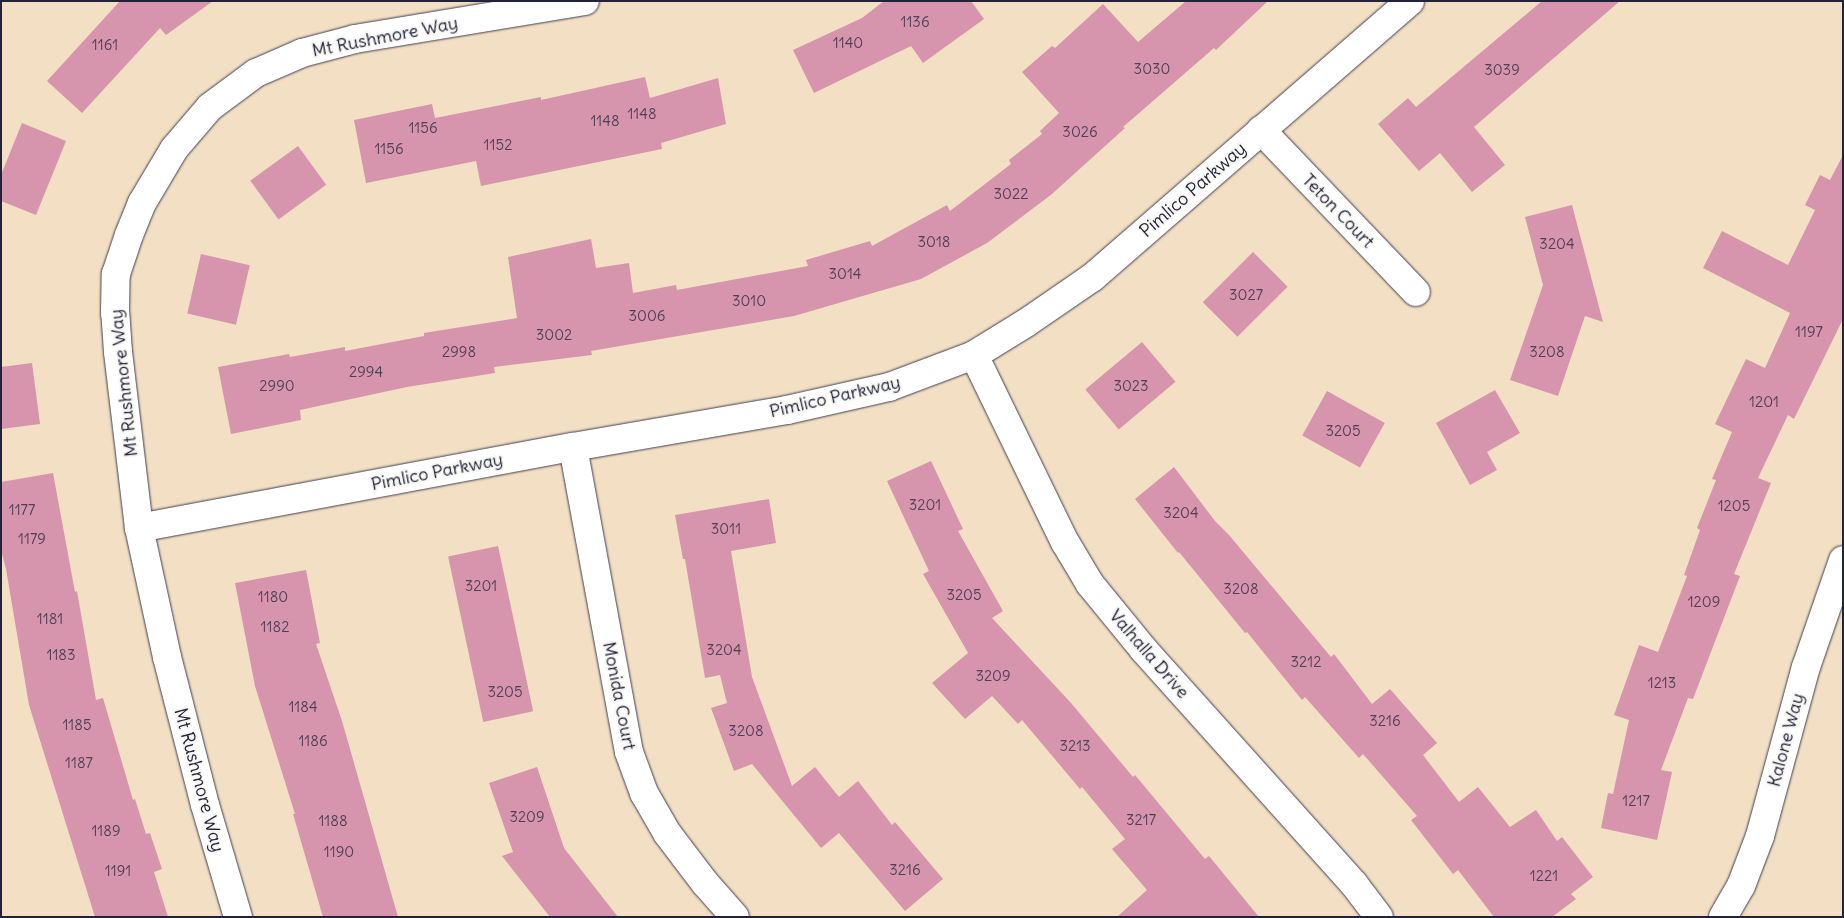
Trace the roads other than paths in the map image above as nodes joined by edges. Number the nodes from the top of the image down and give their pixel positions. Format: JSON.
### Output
{"nodes":[{"id":1,"x":585,"y":1,"type":"edge"},
{"id":2,"x":1410,"y":1,"type":"edge"},
{"id":3,"x":529,"y":6,"type":"edge"},
{"id":4,"x":1261,"y":130,"type":"junction"},
{"id":5,"x":1416,"y":292,"type":"dead end"},
{"id":6,"x":974,"y":355,"type":"junction"},
{"id":7,"x":573,"y":447,"type":"junction"},
{"id":8,"x":140,"y":528,"type":"junction"},
{"id":9,"x":1843,"y":560,"type":"edge"},
{"id":10,"x":238,"y":917,"type":"edge"},
{"id":11,"x":735,"y":917,"type":"edge"},
{"id":12,"x":1379,"y":917,"type":"edge"},
{"id":13,"x":1723,"y":917,"type":"edge"}],
"edges":[{"from":1,"to":3,"type":"street","name":"Mt Rushmore Way"},
{"from":2,"to":4,"type":"street","name":"Pimlico Parkway"},
{"from":3,"to":8,"type":"street","name":"Mt Rushmore Way"},
{"from":4,"to":5,"type":"street","name":"Teton Court"},
{"from":4,"to":6,"type":"street","name":"Pimlico Parkway"},
{"from":6,"to":7,"type":"street","name":"Pimlico Parkway"},
{"from":6,"to":12,"type":"street","name":"Valhalla Drive"},
{"from":7,"to":8,"type":"street","name":"Pimlico Parkway"},
{"from":7,"to":11,"type":"street","name":"Monida Court"},
{"from":8,"to":10,"type":"street","name":"Mt Rushmore Way"},
{"from":9,"to":13,"type":"street","name":"Kalone Way"}]}
